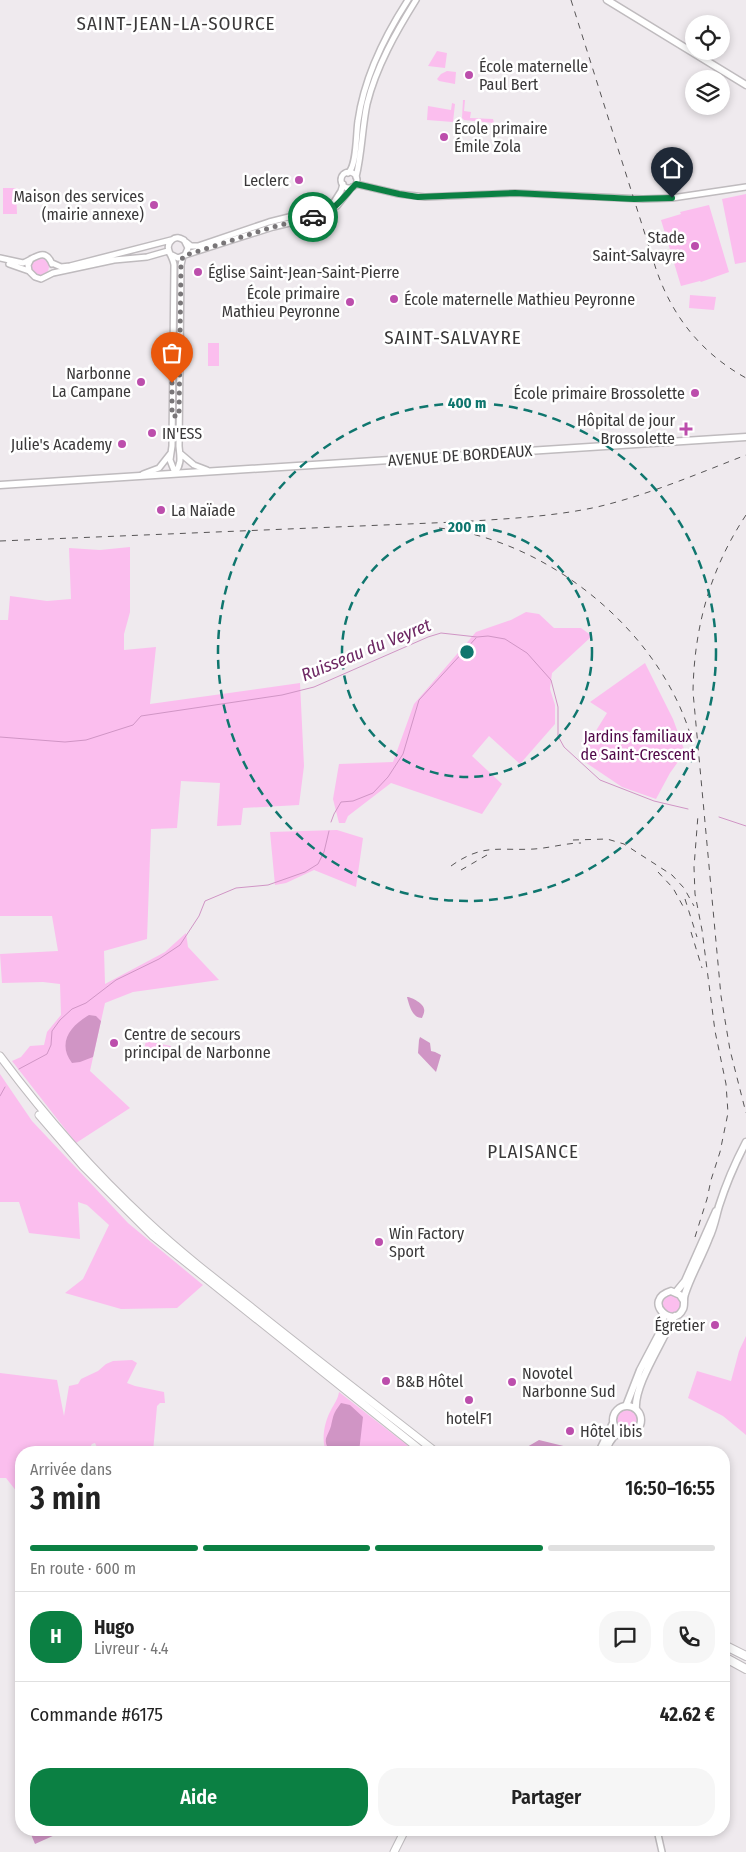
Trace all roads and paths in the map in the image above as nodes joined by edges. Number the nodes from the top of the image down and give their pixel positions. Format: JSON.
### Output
{"nodes":[{"id":1,"x":408,"y":0,"type":"edge"},
{"id":2,"x":416,"y":0,"type":"edge"},
{"id":3,"x":607,"y":0,"type":"edge"},
{"id":4,"x":746,"y":85,"type":"edge"},
{"id":5,"x":348,"y":173,"type":"junction"},
{"id":6,"x":356,"y":177,"type":"junction"},
{"id":7,"x":343,"y":184,"type":"junction"},
{"id":8,"x":354,"y":186,"type":"junction"},
{"id":9,"x":746,"y":187,"type":"edge"},
{"id":10,"x":172,"y":240,"type":"junction"},
{"id":11,"x":186,"y":242,"type":"junction"},
{"id":12,"x":169,"y":253,"type":"junction"},
{"id":13,"x":184,"y":255,"type":"junction"},
{"id":14,"x":0,"y":258,"type":"edge"},
{"id":15,"x":31,"y":259,"type":"junction"},
{"id":16,"x":52,"y":262,"type":"junction"},
{"id":17,"x":29,"y":271,"type":"junction"},
{"id":18,"x":50,"y":274,"type":"junction"},
{"id":19,"x":172,"y":416,"type":"junction"},
{"id":20,"x":179,"y":416,"type":"junction"},
{"id":21,"x":746,"y":437,"type":"edge"},
{"id":22,"x":181,"y":453,"type":"junction"},
{"id":23,"x":170,"y":454,"type":"junction"},
{"id":24,"x":225,"y":470,"type":"junction"},
{"id":25,"x":175,"y":473,"type":"junction"},
{"id":26,"x":135,"y":476,"type":"junction"},
{"id":27,"x":0,"y":486,"type":"edge"},
{"id":28,"x":0,"y":1056,"type":"edge"},
{"id":29,"x":0,"y":1063,"type":"edge"},
{"id":30,"x":746,"y":1143,"type":"edge"},
{"id":31,"x":718,"y":1209,"type":"junction"},
{"id":32,"x":676,"y":1292,"type":"junction"},
{"id":33,"x":684,"y":1301,"type":"junction"},
{"id":34,"x":664,"y":1314,"type":"junction"},
{"id":35,"x":675,"y":1316,"type":"junction"},
{"id":36,"x":626,"y":1406,"type":"junction"},
{"id":37,"x":636,"y":1410,"type":"junction"},
{"id":38,"x":613,"y":1423,"type":"junction"},
{"id":39,"x":621,"y":1433,"type":"junction"},
{"id":40,"x":609,"y":1442,"type":"joint"},
{"id":41,"x":416,"y":1446,"type":"edge"},
{"id":42,"x":428,"y":1446,"type":"edge"},
{"id":43,"x":603,"y":1446,"type":"edge"},
{"id":44,"x":606,"y":1446,"type":"edge"},
{"id":45,"x":730,"y":1648,"type":"edge"},
{"id":46,"x":746,"y":1656,"type":"edge"},
{"id":47,"x":730,"y":1660,"type":"edge"},
{"id":48,"x":746,"y":1668,"type":"edge"},
{"id":49,"x":401,"y":1836,"type":"edge"},
{"id":50,"x":660,"y":1836,"type":"edge"},
{"id":51,"x":392,"y":1852,"type":"edge"},
{"id":52,"x":662,"y":1852,"type":"edge"}],
"edges":[{"from":1,"to":5,"type":"street"},
{"from":2,"to":6,"type":"street"},
{"from":3,"to":4,"type":"main road"},
{"from":5,"to":6,"type":"street"},
{"from":5,"to":7,"type":"street"},
{"from":6,"to":8,"type":"street"},
{"from":7,"to":8,"type":"street"},
{"from":7,"to":11,"type":"street"},
{"from":8,"to":9,"type":"street"},
{"from":8,"to":13,"type":"street"},
{"from":10,"to":11,"type":"street"},
{"from":10,"to":12,"type":"street"},
{"from":10,"to":16,"type":"street"},
{"from":11,"to":13,"type":"street"},
{"from":12,"to":13,"type":"street"},
{"from":12,"to":18,"type":"street"},
{"from":12,"to":19,"type":"street"},
{"from":13,"to":20,"type":"street"},
{"from":14,"to":15,"type":"street"},
{"from":14,"to":17,"type":"street"},
{"from":15,"to":16,"type":"street"},
{"from":15,"to":17,"type":"street"},
{"from":16,"to":18,"type":"street"},
{"from":17,"to":18,"type":"street"},
{"from":19,"to":20,"type":"street"},
{"from":19,"to":23,"type":"street"},
{"from":20,"to":22,"type":"street"},
{"from":21,"to":24,"type":"main road","name":"AVENUE DE BORDEAUX"},
{"from":22,"to":24,"type":"street"},
{"from":22,"to":25,"type":"street"},
{"from":23,"to":25,"type":"street"},
{"from":23,"to":26,"type":"street"},
{"from":24,"to":25,"type":"main road","name":"AVENUE DE BORDEAUX"},
{"from":25,"to":26,"type":"main road","name":"AVENUE DE BORDEAUX"},
{"from":26,"to":27,"type":"main road","name":"AVENUE DE BORDEAUX"},
{"from":28,"to":42,"type":"main road"},
{"from":29,"to":41,"type":"main road"},
{"from":30,"to":31,"type":"main road"},
{"from":31,"to":32,"type":"main road"},
{"from":31,"to":33,"type":"main road"},
{"from":32,"to":33,"type":"main road"},
{"from":32,"to":34,"type":"main road"},
{"from":33,"to":35,"type":"main road"},
{"from":34,"to":35,"type":"main road"},
{"from":34,"to":36,"type":"main road"},
{"from":35,"to":37,"type":"main road"},
{"from":36,"to":37,"type":"main road"},
{"from":36,"to":38,"type":"main road"},
{"from":37,"to":39,"type":"main road"},
{"from":38,"to":39,"type":"main road"},
{"from":38,"to":43,"type":"main road"},
{"from":39,"to":40,"type":"main road"},
{"from":40,"to":44,"type":"main road"},
{"from":45,"to":46,"type":"highway"},
{"from":47,"to":48,"type":"highway"},
{"from":49,"to":51,"type":"main road"},
{"from":50,"to":52,"type":"street"}]}
